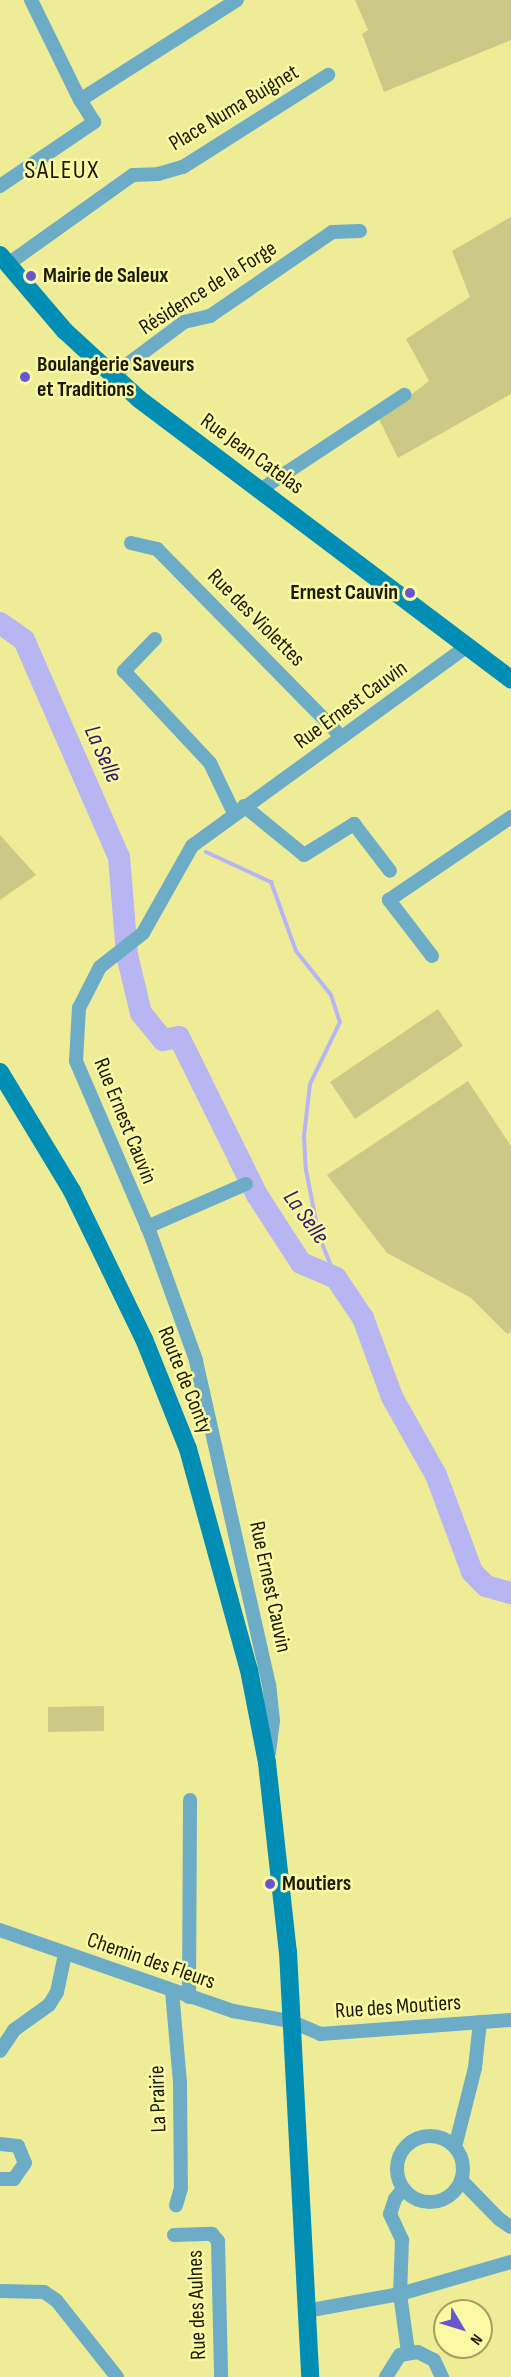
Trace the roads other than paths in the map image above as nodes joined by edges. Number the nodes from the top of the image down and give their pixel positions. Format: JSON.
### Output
{"nodes":[{"id":1,"x":31,"y":0,"type":"edge"},
{"id":2,"x":237,"y":0,"type":"edge"},
{"id":3,"x":328,"y":75,"type":"dead end"},
{"id":4,"x":80,"y":100,"type":"junction"},
{"id":5,"x":0,"y":186,"type":"edge"},
{"id":6,"x":360,"y":231,"type":"dead end"},
{"id":7,"x":4,"y":260,"type":"edge"},
{"id":8,"x":113,"y":375,"type":"junction"},
{"id":9,"x":404,"y":395,"type":"dead end"},
{"id":10,"x":260,"y":490,"type":"junction"},
{"id":11,"x":131,"y":543,"type":"dead end"},
{"id":12,"x":154,"y":639,"type":"dead end"},
{"id":13,"x":469,"y":645,"type":"junction"},
{"id":14,"x":511,"y":679,"type":"edge"},
{"id":15,"x":342,"y":737,"type":"junction"},
{"id":16,"x":239,"y":810,"type":"junction"},
{"id":17,"x":511,"y":818,"type":"edge"},
{"id":18,"x":390,"y":871,"type":"dead end"},
{"id":19,"x":432,"y":956,"type":"dead end"},
{"id":20,"x":0,"y":1072,"type":"edge"},
{"id":21,"x":246,"y":1184,"type":"dead end"},
{"id":22,"x":147,"y":1227,"type":"junction"},
{"id":23,"x":267,"y":1730,"type":"junction"},
{"id":24,"x":190,"y":1800,"type":"dead end"},
{"id":25,"x":0,"y":1930,"type":"edge"},
{"id":26,"x":65,"y":1954,"type":"junction"},
{"id":27,"x":172,"y":1991,"type":"junction"},
{"id":28,"x":189,"y":1997,"type":"junction"},
{"id":29,"x":511,"y":2020,"type":"edge"},
{"id":30,"x":290,"y":2021,"type":"junction"},
{"id":31,"x":480,"y":2022,"type":"junction"},
{"id":32,"x":0,"y":2051,"type":"edge"},
{"id":33,"x":0,"y":2144,"type":"edge"},
{"id":34,"x":454,"y":2147,"type":"junction"},
{"id":35,"x":0,"y":2179,"type":"edge"},
{"id":36,"x":461,"y":2180,"type":"junction"},
{"id":37,"x":403,"y":2189,"type":"junction"},
{"id":38,"x":176,"y":2205,"type":"dead end"},
{"id":39,"x":511,"y":2227,"type":"edge"},
{"id":40,"x":174,"y":2235,"type":"dead end"},
{"id":41,"x":511,"y":2262,"type":"edge"},
{"id":42,"x":0,"y":2291,"type":"edge"},
{"id":43,"x":400,"y":2294,"type":"junction"},
{"id":44,"x":306,"y":2311,"type":"junction"},
{"id":45,"x":408,"y":2352,"type":"junction"},
{"id":46,"x":117,"y":2377,"type":"edge"},
{"id":47,"x":221,"y":2377,"type":"edge"},
{"id":48,"x":310,"y":2377,"type":"edge"},
{"id":49,"x":386,"y":2377,"type":"edge"},
{"id":50,"x":442,"y":2377,"type":"edge"}],
"edges":[{"from":1,"to":4,"type":"street"},
{"from":2,"to":4,"type":"street"},
{"from":3,"to":7,"type":"street","name":"Place Numa Buignet"},
{"from":4,"to":5,"type":"street"},
{"from":6,"to":8,"type":"street","name":"Résidence de la Forge"},
{"from":7,"to":8,"type":"street","name":"Rue Jean Catelas"},
{"from":8,"to":10,"type":"street","name":"Rue Jean Catelas"},
{"from":9,"to":10,"type":"street"},
{"from":10,"to":13,"type":"street","name":"Rue Jean Catelas"},
{"from":11,"to":15,"type":"street","name":"Rue des Violettes"},
{"from":12,"to":16,"type":"street"},
{"from":13,"to":14,"type":"street","name":"Rue Jean Catelas"},
{"from":13,"to":15,"type":"street","name":"Rue Ernest Cauvin"},
{"from":15,"to":16,"type":"street","name":"Rue Ernest Cauvin"},
{"from":16,"to":18,"type":"street"},
{"from":16,"to":22,"type":"street","name":"Rue Ernest Cauvin"},
{"from":17,"to":19,"type":"street"},
{"from":20,"to":23,"type":"street","name":"Route de Conty"},
{"from":21,"to":22,"type":"street"},
{"from":22,"to":23,"type":"street","name":"Rue Ernest Cauvin"},
{"from":23,"to":30,"type":"street","name":"Route de Conty"},
{"from":24,"to":28,"type":"street"},
{"from":25,"to":26,"type":"street","name":"Chemin des Fleurs"},
{"from":26,"to":27,"type":"street","name":"Chemin des Fleurs"},
{"from":26,"to":32,"type":"street"},
{"from":27,"to":28,"type":"street","name":"Chemin des Fleurs"},
{"from":27,"to":38,"type":"street","name":"La Prairie"},
{"from":28,"to":30,"type":"street","name":"Chemin des Fleurs"},
{"from":29,"to":31,"type":"street","name":"Rue des Moutiers"},
{"from":30,"to":31,"type":"street","name":"Rue des Moutiers"},
{"from":30,"to":44,"type":"street","name":"Route de Conty"},
{"from":31,"to":34,"type":"street"},
{"from":33,"to":35,"type":"street"},
{"from":34,"to":36,"type":"street"},
{"from":34,"to":37,"type":"street"},
{"from":36,"to":37,"type":"street"},
{"from":36,"to":39,"type":"street"},
{"from":37,"to":43,"type":"street"},
{"from":40,"to":47,"type":"street","name":"Rue des Aulnes"},
{"from":41,"to":43,"type":"street"},
{"from":42,"to":46,"type":"street"},
{"from":43,"to":44,"type":"street"},
{"from":43,"to":45,"type":"street"},
{"from":44,"to":48,"type":"street","name":"Route de Conty"},
{"from":45,"to":49,"type":"street"},
{"from":45,"to":50,"type":"street"}]}
